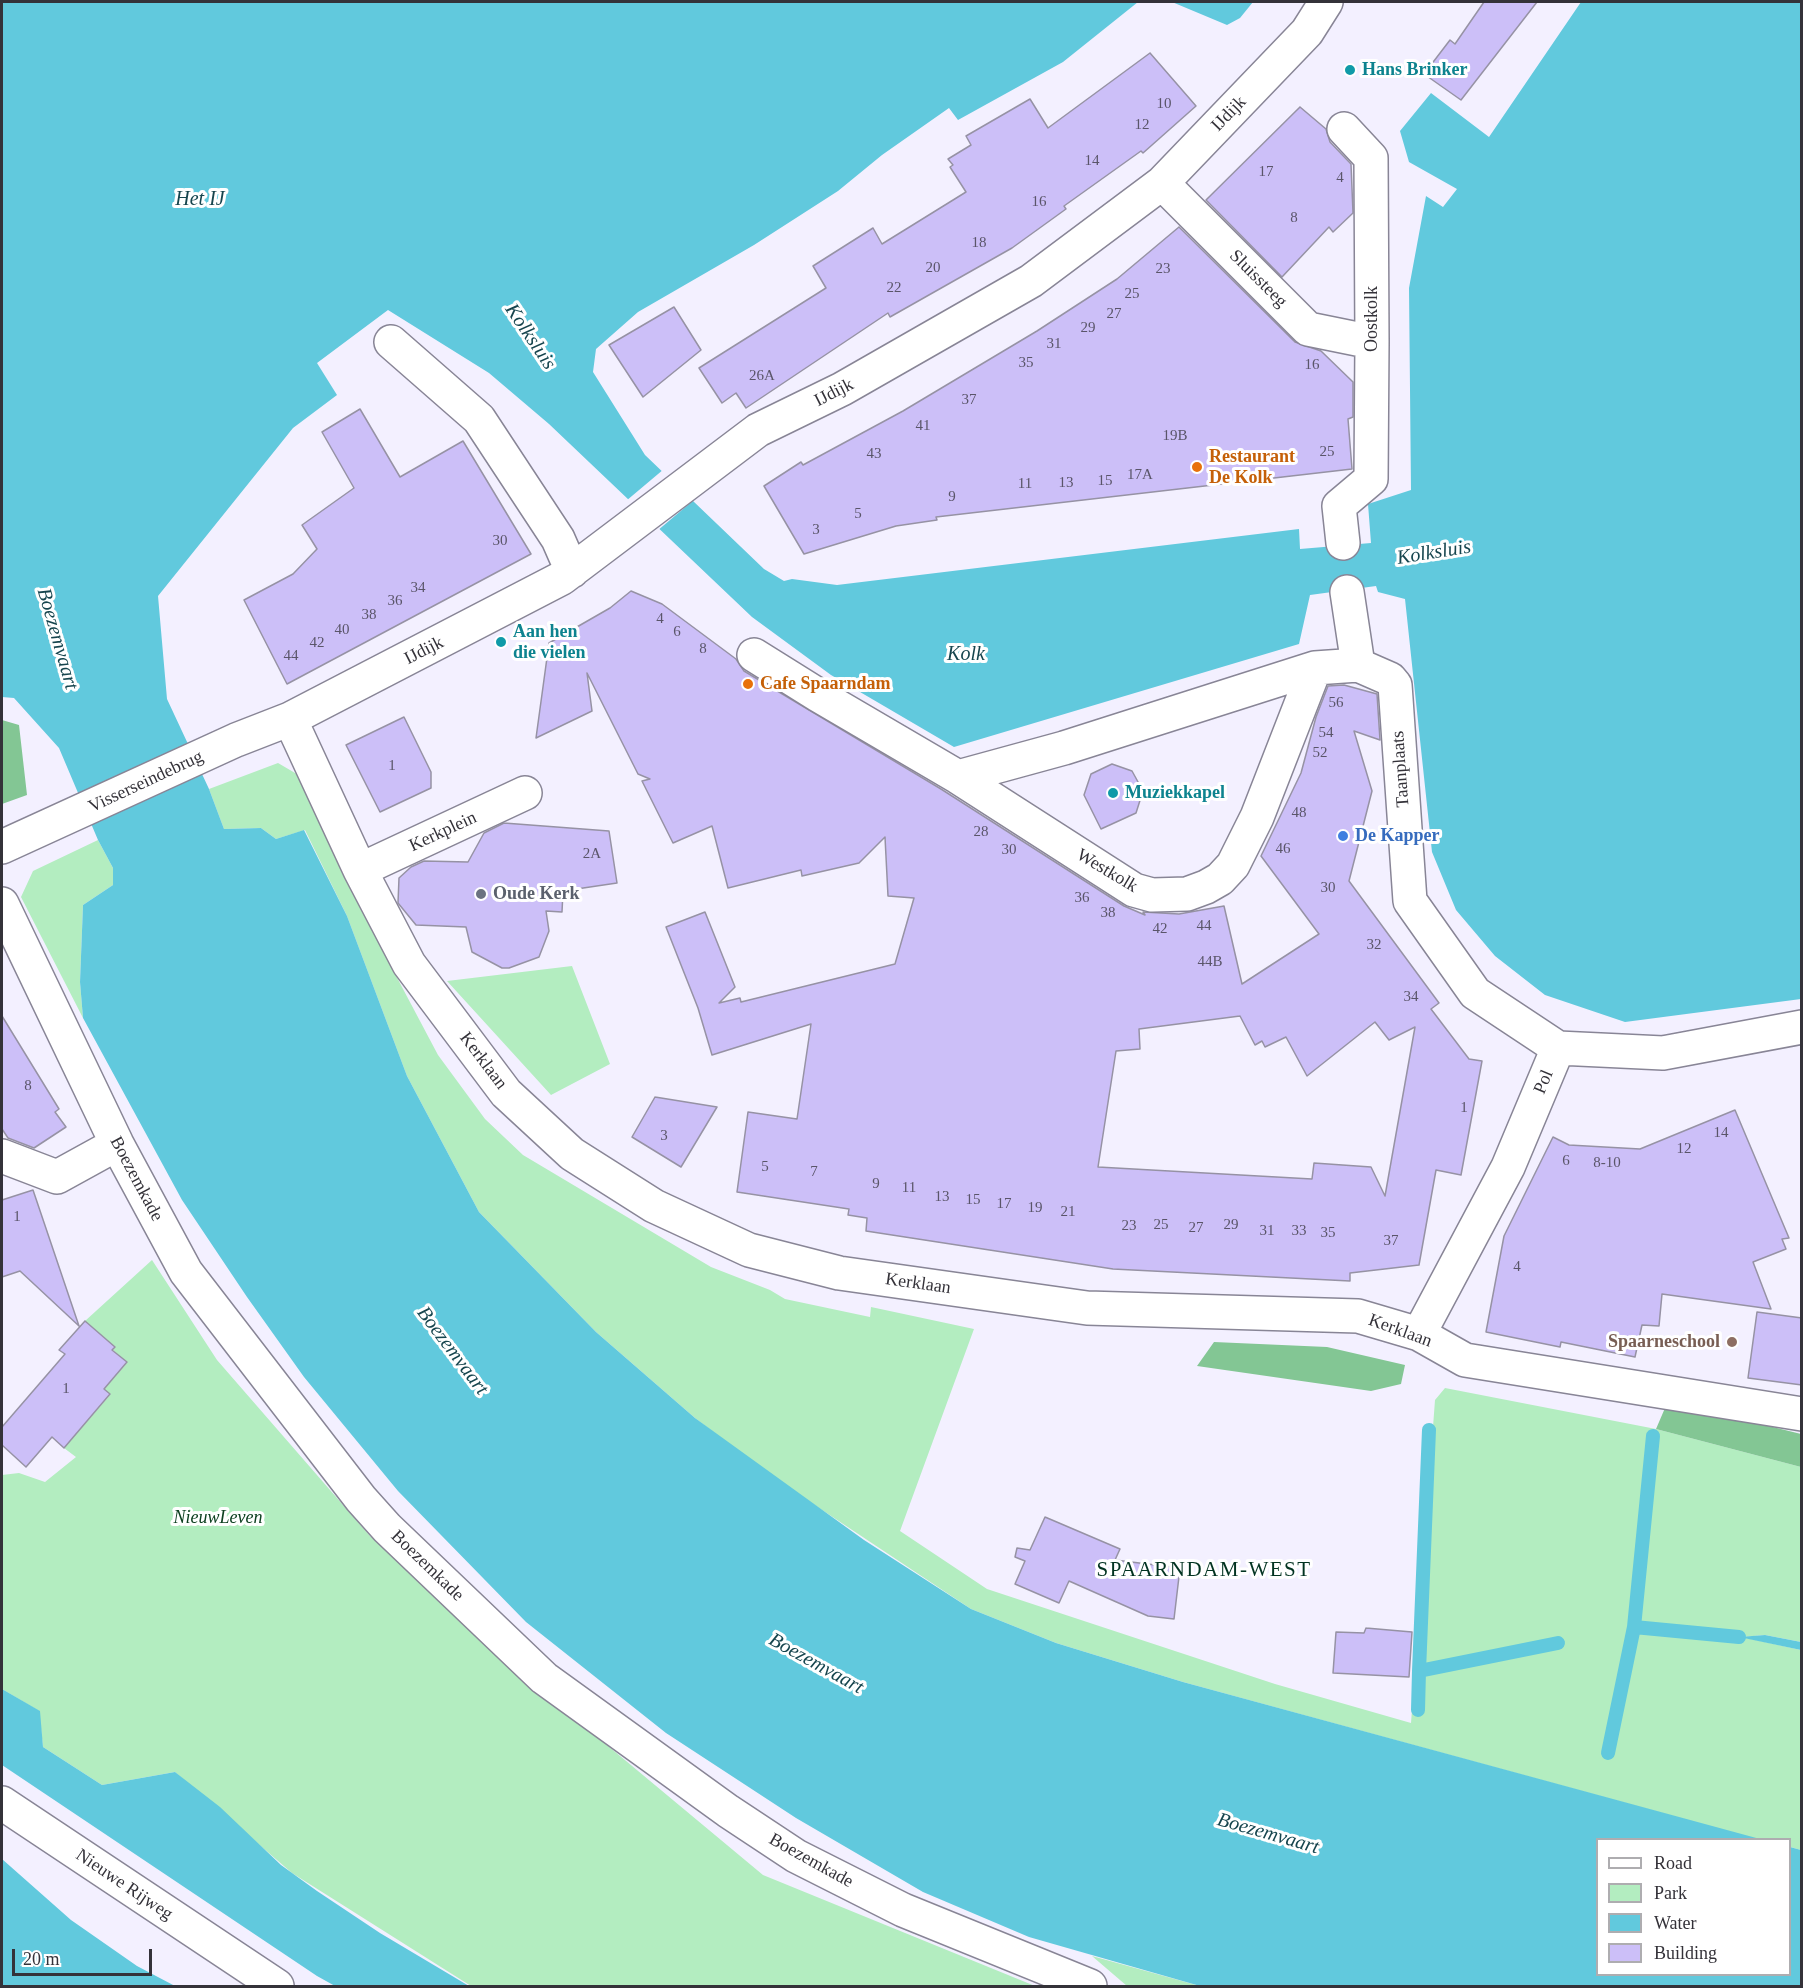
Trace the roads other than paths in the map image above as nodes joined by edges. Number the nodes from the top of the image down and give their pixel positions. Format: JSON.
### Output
{"nodes":[{"id":1,"x":1326,"y":2,"type":"edge"},
{"id":2,"x":1344,"y":129,"type":"dead end"},
{"id":3,"x":1162,"y":183,"type":"junction"},
{"id":4,"x":391,"y":342,"type":"dead end"},
{"id":5,"x":1372,"y":342,"type":"junction"},
{"id":6,"x":1343,"y":543,"type":"dead end"},
{"id":7,"x":572,"y":571,"type":"junction"},
{"id":8,"x":1347,"y":592,"type":"dead end"},
{"id":9,"x":754,"y":654,"type":"dead end"},
{"id":10,"x":1358,"y":665,"type":"junction"},
{"id":11,"x":1315,"y":668,"type":"junction"},
{"id":12,"x":290,"y":719,"type":"junction"},
{"id":13,"x":958,"y":777,"type":"junction"},
{"id":14,"x":525,"y":793,"type":"dead end"},
{"id":15,"x":2,"y":846,"type":"edge"},
{"id":16,"x":360,"y":870,"type":"junction"},
{"id":17,"x":2,"y":904,"type":"edge"},
{"id":18,"x":1802,"y":1027,"type":"edge"},
{"id":19,"x":1558,"y":1048,"type":"junction"},
{"id":20,"x":117,"y":1144,"type":"junction"},
{"id":21,"x":2,"y":1156,"type":"edge"},
{"id":22,"x":1419,"y":1334,"type":"junction"},
{"id":23,"x":1802,"y":1414,"type":"edge"},
{"id":24,"x":2,"y":1803,"type":"edge"},
{"id":25,"x":278,"y":1986,"type":"edge"},
{"id":26,"x":1090,"y":1986,"type":"edge"}],
"edges":[{"from":1,"to":3,"type":"street","name":"IJdijk"},
{"from":2,"to":5,"type":"street","name":"Oostkolk"},
{"from":3,"to":5,"type":"street","name":"Sluissteeg"},
{"from":3,"to":7,"type":"street","name":"IJdijk"},
{"from":4,"to":7,"type":"street"},
{"from":5,"to":6,"type":"street","name":"Oostkolk"},
{"from":7,"to":12,"type":"street","name":"IJdijk"},
{"from":8,"to":10,"type":"street"},
{"from":9,"to":13,"type":"street","name":"Westkolk"},
{"from":10,"to":11,"type":"street"},
{"from":10,"to":19,"type":"street","name":"Taanplaats"},
{"from":11,"to":13,"type":"street"},
{"from":11,"to":13,"type":"street","name":"Westkolk"},
{"from":12,"to":15,"type":"street","name":"Visserseindebrug"},
{"from":12,"to":16,"type":"street","name":"Kerklaan"},
{"from":14,"to":16,"type":"street","name":"Kerkplein"},
{"from":16,"to":22,"type":"street","name":"Kerklaan"},
{"from":17,"to":20,"type":"street","name":"Boezemkade"},
{"from":18,"to":19,"type":"street","name":"Pol"},
{"from":19,"to":22,"type":"street","name":"Pol"},
{"from":20,"to":21,"type":"street"},
{"from":20,"to":26,"type":"street","name":"Boezemkade"},
{"from":22,"to":23,"type":"street","name":"Kerklaan"},
{"from":24,"to":25,"type":"street","name":"Nieuwe Rijweg"}]}
